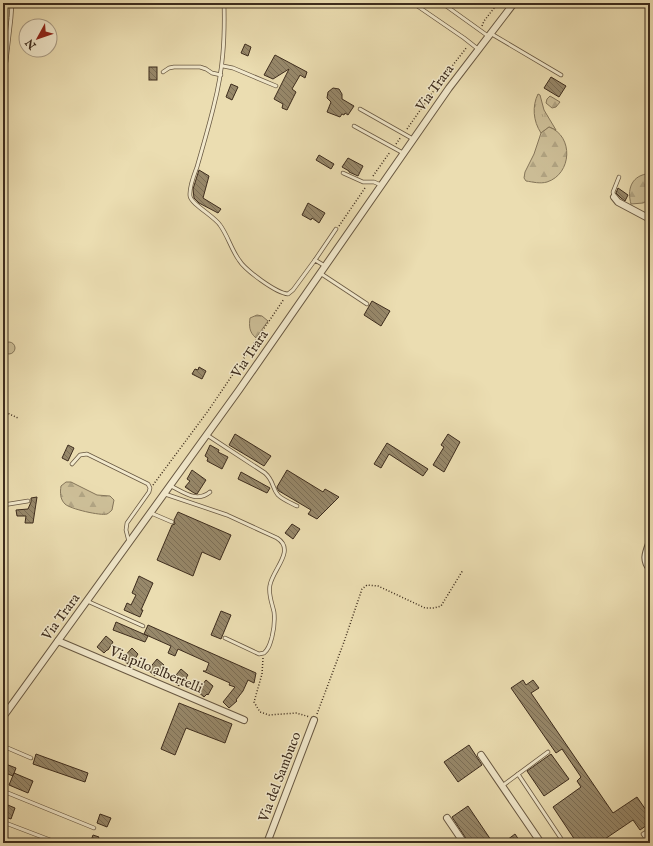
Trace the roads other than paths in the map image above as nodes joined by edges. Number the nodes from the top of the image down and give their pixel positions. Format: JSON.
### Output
{"nodes":[{"id":1,"x":12,"y":3,"type":"edge"},
{"id":2,"x":224,"y":3,"type":"edge"},
{"id":3,"x":413,"y":3,"type":"edge"},
{"id":4,"x":442,"y":3,"type":"edge"},
{"id":5,"x":514,"y":3,"type":"edge"},
{"id":6,"x":489,"y":35,"type":"junction"},
{"id":7,"x":478,"y":49,"type":"junction"},
{"id":8,"x":6,"y":62,"type":"dead end"},
{"id":9,"x":223,"y":66,"type":"junction"},
{"id":10,"x":163,"y":72,"type":"dead end"},
{"id":11,"x":221,"y":75,"type":"junction"},
{"id":12,"x":561,"y":75,"type":"dead end"},
{"id":13,"x":276,"y":86,"type":"dead end"},
{"id":14,"x":360,"y":109,"type":"dead end"},
{"id":15,"x":354,"y":126,"type":"dead end"},
{"id":16,"x":413,"y":140,"type":"junction"},
{"id":17,"x":403,"y":153,"type":"junction"},
{"id":18,"x":343,"y":173,"type":"dead end"},
{"id":19,"x":619,"y":177,"type":"dead end"},
{"id":20,"x":381,"y":185,"type":"junction"},
{"id":21,"x":614,"y":197,"type":"joint"},
{"id":22,"x":650,"y":219,"type":"edge"},
{"id":23,"x":336,"y":229,"type":"road end"},
{"id":24,"x":315,"y":260,"type":"junction"},
{"id":25,"x":325,"y":266,"type":"junction"},
{"id":26,"x":320,"y":273,"type":"junction"},
{"id":27,"x":367,"y":304,"type":"dead end"},
{"id":28,"x":207,"y":435,"type":"junction"},
{"id":29,"x":72,"y":464,"type":"dead end"},
{"id":30,"x":171,"y":486,"type":"junction"},
{"id":31,"x":210,"y":492,"type":"dead end"},
{"id":32,"x":165,"y":494,"type":"junction"},
{"id":33,"x":28,"y":500,"type":"dead end"},
{"id":34,"x":3,"y":505,"type":"edge"},
{"id":35,"x":297,"y":506,"type":"dead end"},
{"id":36,"x":151,"y":513,"type":"junction"},
{"id":37,"x":172,"y":522,"type":"dead end"},
{"id":38,"x":650,"y":541,"type":"edge"},
{"id":39,"x":129,"y":544,"type":"junction"},
{"id":40,"x":650,"y":569,"type":"edge"},
{"id":41,"x":87,"y":601,"type":"junction"},
{"id":42,"x":143,"y":626,"type":"dead end"},
{"id":43,"x":226,"y":638,"type":"dead end"},
{"id":44,"x":58,"y":641,"type":"junction"},
{"id":45,"x":3,"y":717,"type":"edge"},
{"id":46,"x":244,"y":720,"type":"dead end"},
{"id":47,"x":314,"y":720,"type":"road end"},
{"id":48,"x":3,"y":746,"type":"edge"},
{"id":49,"x":548,"y":752,"type":"dead end"},
{"id":50,"x":481,"y":755,"type":"dead end"},
{"id":51,"x":30,"y":758,"type":"dead end"},
{"id":52,"x":518,"y":774,"type":"junction"},
{"id":53,"x":502,"y":786,"type":"junction"},
{"id":54,"x":3,"y":791,"type":"edge"},
{"id":55,"x":447,"y":818,"type":"dead end"},
{"id":56,"x":3,"y":822,"type":"edge"},
{"id":57,"x":94,"y":828,"type":"dead end"},
{"id":58,"x":650,"y":830,"type":"edge"},
{"id":59,"x":58,"y":843,"type":"edge"},
{"id":60,"x":267,"y":843,"type":"edge"},
{"id":61,"x":464,"y":843,"type":"edge"},
{"id":62,"x":540,"y":843,"type":"edge"},
{"id":63,"x":564,"y":843,"type":"edge"},
{"id":64,"x":649,"y":843,"type":"edge"}],
"edges":[{"from":1,"to":8,"type":"lane"},
{"from":2,"to":9,"type":"lane"},
{"from":3,"to":7,"type":"lane"},
{"from":4,"to":6,"type":"lane"},
{"from":5,"to":6,"type":"street","name":"Via Trara"},
{"from":6,"to":7,"type":"street","name":"Via Trara"},
{"from":6,"to":12,"type":"lane"},
{"from":7,"to":16,"type":"street","name":"Via Trara"},
{"from":9,"to":11,"type":"lane"},
{"from":9,"to":13,"type":"lane"},
{"from":10,"to":11,"type":"lane"},
{"from":11,"to":24,"type":"lane"},
{"from":14,"to":16,"type":"lane"},
{"from":15,"to":17,"type":"lane"},
{"from":16,"to":17,"type":"street","name":"Via Trara"},
{"from":17,"to":20,"type":"street","name":"Via Trara"},
{"from":18,"to":20,"type":"lane"},
{"from":19,"to":21,"type":"lane"},
{"from":20,"to":25,"type":"street","name":"Via Trara"},
{"from":21,"to":22,"type":"street"},
{"from":23,"to":24,"type":"lane"},
{"from":24,"to":25,"type":"lane"},
{"from":25,"to":26,"type":"street","name":"Via Trara"},
{"from":26,"to":27,"type":"lane"},
{"from":26,"to":28,"type":"street","name":"Via Trara"},
{"from":28,"to":30,"type":"street","name":"Via Trara"},
{"from":28,"to":35,"type":"lane"},
{"from":29,"to":39,"type":"lane"},
{"from":30,"to":31,"type":"lane"},
{"from":30,"to":32,"type":"street","name":"Via Trara"},
{"from":32,"to":36,"type":"street","name":"Via Trara"},
{"from":32,"to":43,"type":"lane"},
{"from":33,"to":34,"type":"lane"},
{"from":36,"to":37,"type":"lane"},
{"from":36,"to":39,"type":"street","name":"Via Trara"},
{"from":38,"to":40,"type":"street"},
{"from":39,"to":41,"type":"street","name":"Via Trara"},
{"from":41,"to":42,"type":"lane"},
{"from":41,"to":44,"type":"street","name":"Via Trara"},
{"from":44,"to":45,"type":"street","name":"Via Trara"},
{"from":44,"to":46,"type":"street","name":"Via pilo albertelli"},
{"from":47,"to":60,"type":"street","name":"Via del Sambuco"},
{"from":48,"to":51,"type":"lane"},
{"from":49,"to":52,"type":"lane"},
{"from":50,"to":53,"type":"street"},
{"from":52,"to":53,"type":"lane"},
{"from":52,"to":63,"type":"lane"},
{"from":53,"to":62,"type":"street"},
{"from":54,"to":57,"type":"lane"},
{"from":55,"to":61,"type":"street"},
{"from":56,"to":59,"type":"lane"},
{"from":58,"to":64,"type":"lane"}]}
